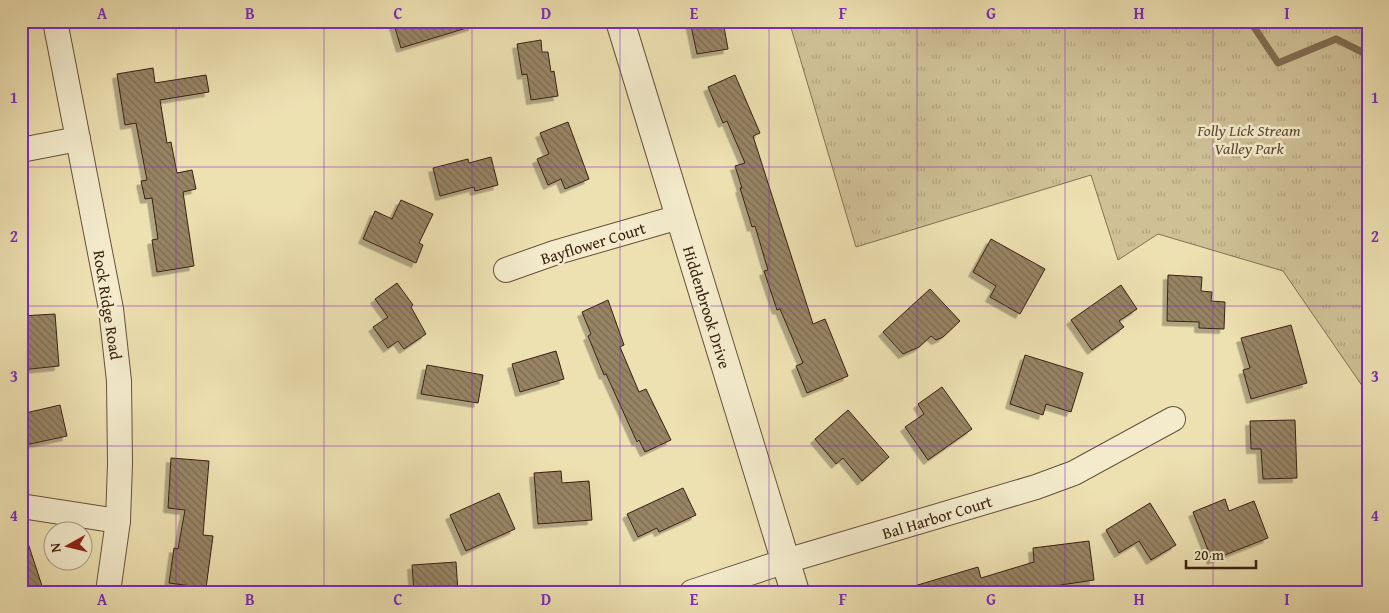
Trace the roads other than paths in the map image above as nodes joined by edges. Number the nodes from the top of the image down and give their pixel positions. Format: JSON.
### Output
{"nodes":[{"id":1,"x":55,"y":21,"type":"edge"},
{"id":2,"x":620,"y":21,"type":"edge"},
{"id":3,"x":78,"y":139,"type":"junction"},
{"id":4,"x":21,"y":150,"type":"edge"},
{"id":5,"x":680,"y":217,"type":"junction"},
{"id":6,"x":506,"y":270,"type":"dead end"},
{"id":7,"x":1173,"y":419,"type":"dead end"},
{"id":8,"x":21,"y":506,"type":"edge"},
{"id":9,"x":118,"y":521,"type":"junction"},
{"id":10,"x":786,"y":561,"type":"junction"},
{"id":11,"x":108,"y":592,"type":"edge"},
{"id":12,"x":692,"y":592,"type":"edge"},
{"id":13,"x":795,"y":592,"type":"edge"}],
"edges":[{"from":1,"to":3,"type":"street","name":"Rock Ridge Road"},
{"from":2,"to":5,"type":"street","name":"Hiddenbrook Drive"},
{"from":3,"to":4,"type":"street"},
{"from":3,"to":9,"type":"street","name":"Rock Ridge Road"},
{"from":5,"to":6,"type":"street","name":"Bayflower Court"},
{"from":5,"to":10,"type":"street","name":"Hiddenbrook Drive"},
{"from":7,"to":10,"type":"street","name":"Bal Harbor Court"},
{"from":8,"to":9,"type":"street"},
{"from":9,"to":11,"type":"street","name":"Rock Ridge Road"},
{"from":10,"to":12,"type":"street","name":"Bal Harbor Court"},
{"from":10,"to":13,"type":"street","name":"Hiddenbrook Drive"}]}
